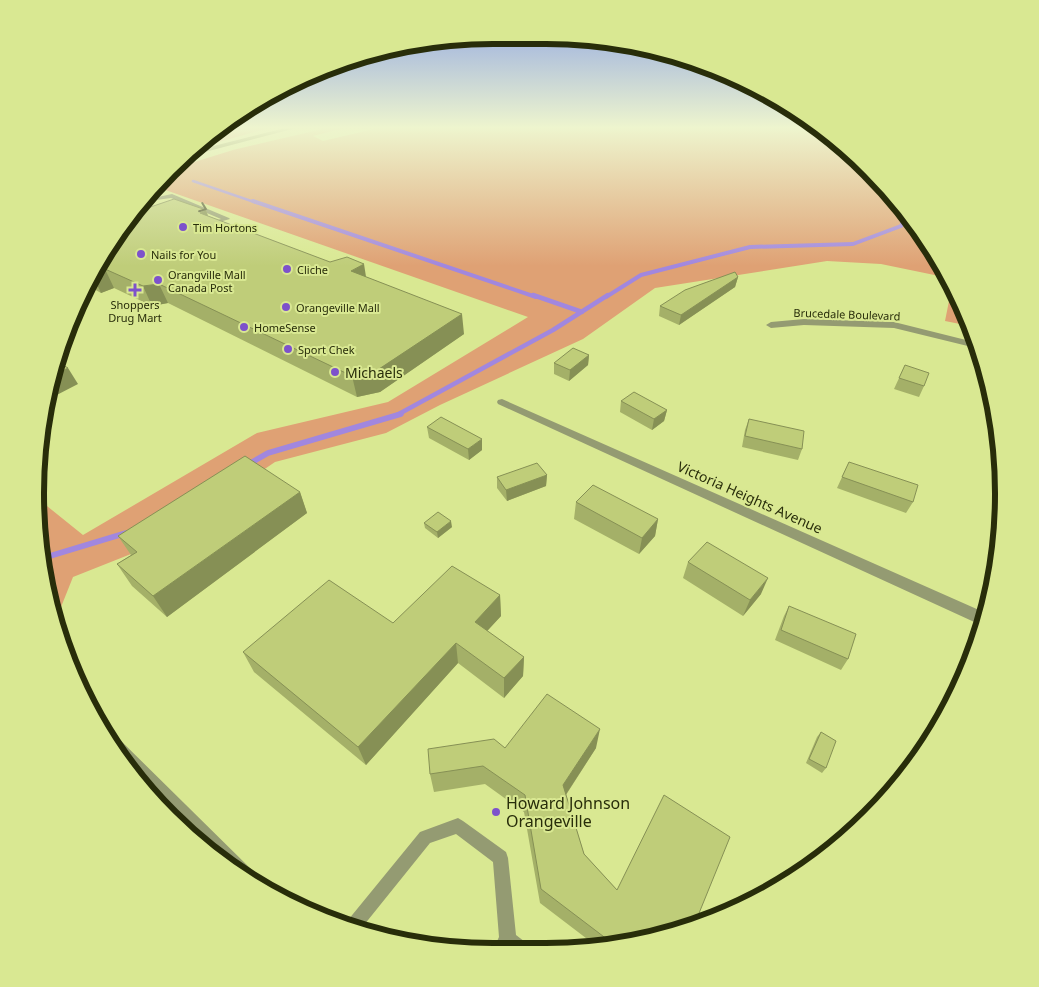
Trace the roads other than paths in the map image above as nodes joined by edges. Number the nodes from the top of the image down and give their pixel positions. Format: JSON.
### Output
{"nodes":[{"id":1,"x":156,"y":198,"type":"dead end"},
{"id":2,"x":199,"y":220,"type":"edge"},
{"id":3,"x":771,"y":325,"type":"dead end"},
{"id":4,"x":969,"y":343,"type":"edge"},
{"id":5,"x":502,"y":402,"type":"dead end"},
{"id":6,"x":978,"y":617,"type":"edge"},
{"id":7,"x":144,"y":776,"type":"edge"},
{"id":8,"x":211,"y":843,"type":"edge"},
{"id":9,"x":357,"y":921,"type":"edge"},
{"id":10,"x":504,"y":943,"type":"edge"}],
"edges":[{"from":1,"to":2,"type":"lane","one_way":true},
{"from":3,"to":4,"type":"street","name":"Brucedale Boulevard"},
{"from":5,"to":6,"type":"street","name":"Victoria Heights Avenue"},
{"from":7,"to":8,"type":"street"},
{"from":9,"to":10,"type":"lane"}]}
